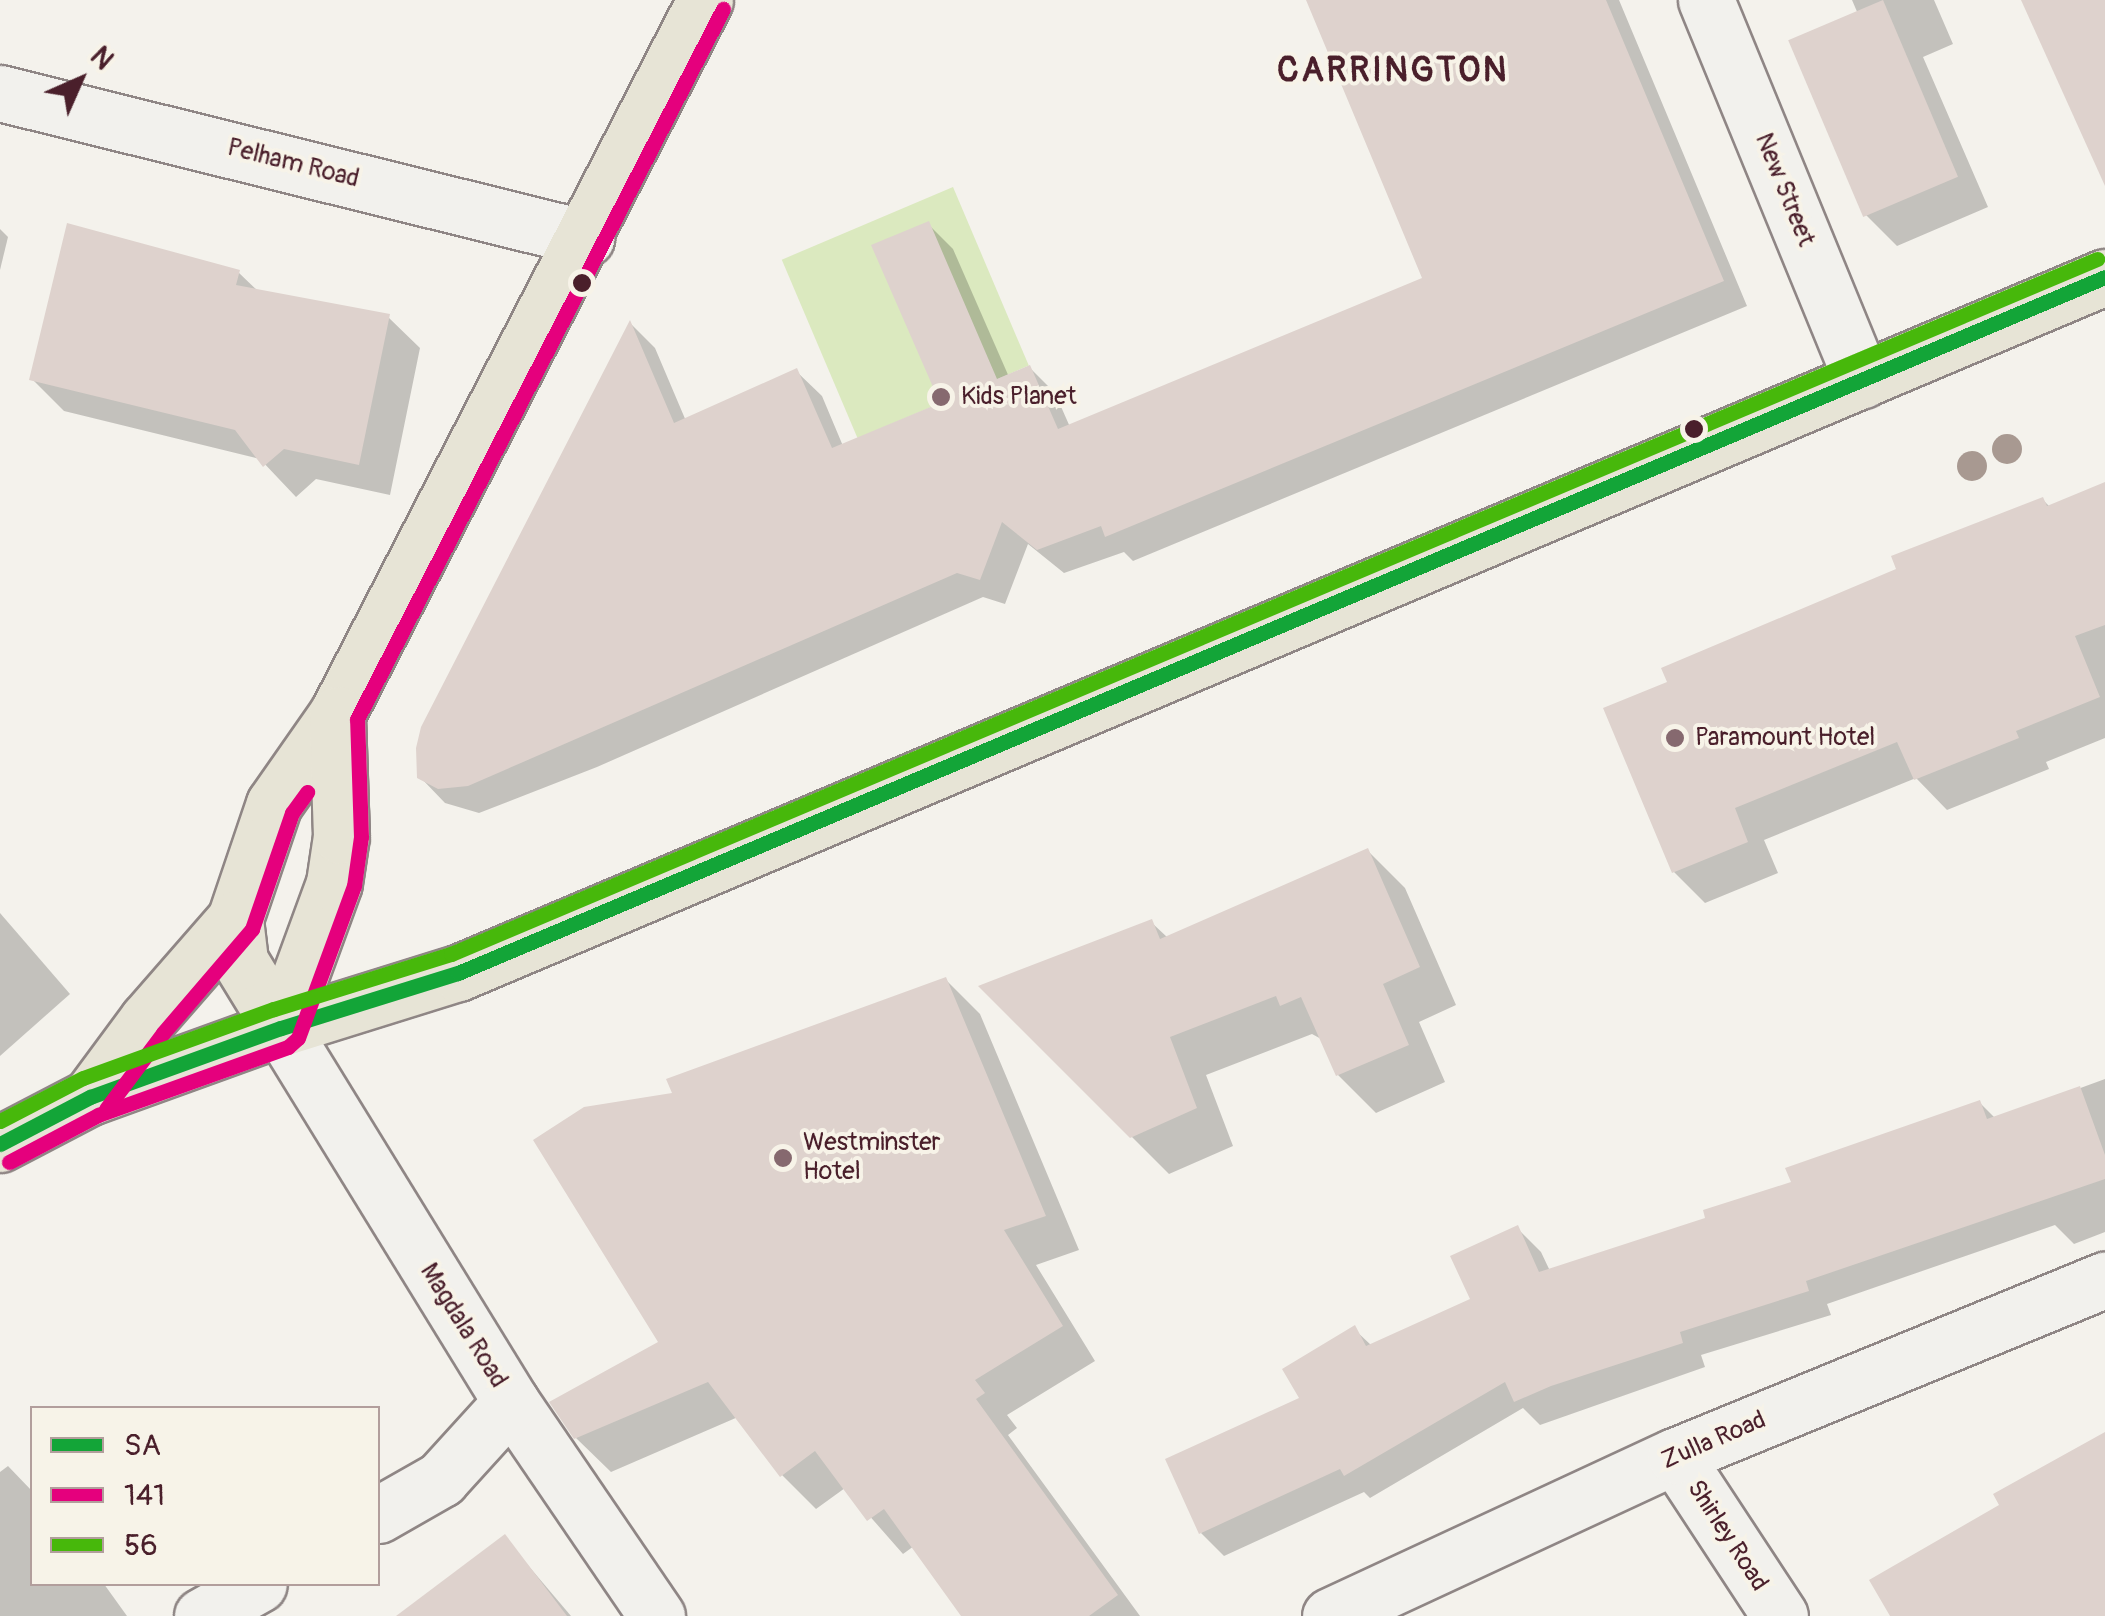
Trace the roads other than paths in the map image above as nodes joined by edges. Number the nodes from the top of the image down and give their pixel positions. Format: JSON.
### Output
{"nodes":[{"id":1,"x":705,"y":0,"type":"edge"},
{"id":2,"x":1706,"y":0,"type":"edge"},
{"id":3,"x":0,"y":92,"type":"edge"},
{"id":4,"x":586,"y":238,"type":"junction"},
{"id":5,"x":2105,"y":277,"type":"edge"},
{"id":6,"x":1862,"y":380,"type":"junction"},
{"id":7,"x":337,"y":714,"type":"junction"},
{"id":8,"x":235,"y":919,"type":"junction"},
{"id":9,"x":281,"y":1028,"type":"junction"},
{"id":10,"x":90,"y":1096,"type":"junction"},
{"id":11,"x":0,"y":1144,"type":"edge"},
{"id":12,"x":2105,"y":1280,"type":"edge"},
{"id":13,"x":511,"y":1402,"type":"junction"},
{"id":14,"x":1674,"y":1456,"type":"junction"},
{"id":15,"x":380,"y":1514,"type":"edge"},
{"id":16,"x":255,"y":1586,"type":"edge"},
{"id":17,"x":202,"y":1616,"type":"edge"},
{"id":18,"x":656,"y":1616,"type":"edge"},
{"id":19,"x":1330,"y":1616,"type":"edge"},
{"id":20,"x":1780,"y":1616,"type":"edge"}],
"edges":[{"from":1,"to":4,"type":"main road"},
{"from":2,"to":6,"type":"street","name":"New Street"},
{"from":3,"to":4,"type":"street","name":"Pelham Road"},
{"from":4,"to":7,"type":"main road"},
{"from":5,"to":6,"type":"main road"},
{"from":6,"to":9,"type":"main road"},
{"from":7,"to":8,"type":"main road"},
{"from":7,"to":9,"type":"main road"},
{"from":8,"to":9,"type":"main road"},
{"from":8,"to":10,"type":"main road"},
{"from":9,"to":10,"type":"main road"},
{"from":9,"to":13,"type":"street","name":"Magdala Road"},
{"from":10,"to":11,"type":"main road"},
{"from":12,"to":14,"type":"street","name":"Zulla Road"},
{"from":13,"to":15,"type":"street"},
{"from":13,"to":18,"type":"street","name":"Magdala Road"},
{"from":14,"to":19,"type":"street","name":"Zulla Road"},
{"from":14,"to":20,"type":"street","name":"Shirley Road"},
{"from":16,"to":17,"type":"street"}]}
